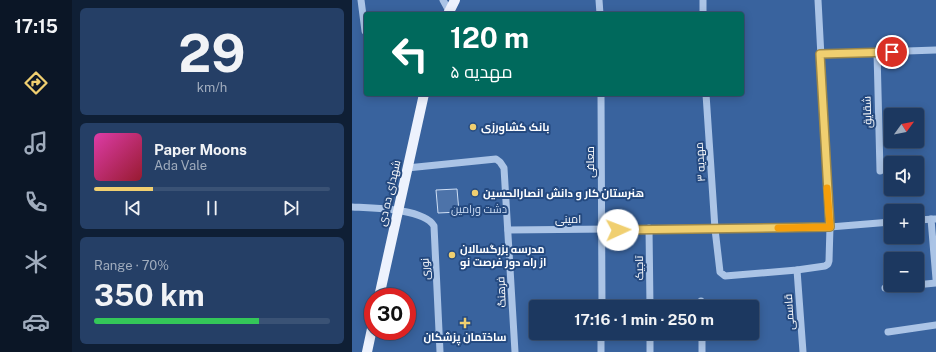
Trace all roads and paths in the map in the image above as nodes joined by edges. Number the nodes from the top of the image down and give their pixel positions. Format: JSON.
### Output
{"nodes":[{"id":1,"x":361,"y":0,"type":"edge"},
{"id":2,"x":443,"y":0,"type":"edge"},
{"id":3,"x":455,"y":0,"type":"edge"},
{"id":4,"x":600,"y":0,"type":"edge"},
{"id":5,"x":703,"y":0,"type":"edge"},
{"id":6,"x":818,"y":0,"type":"edge"},
{"id":7,"x":449,"y":12,"type":"edge"},
{"id":8,"x":600,"y":12,"type":"edge"},
{"id":9,"x":703,"y":12,"type":"edge"},
{"id":10,"x":364,"y":19,"type":"edge"},
{"id":11,"x":936,"y":50,"type":"edge"},
{"id":12,"x":877,"y":52,"type":"junction"},
{"id":13,"x":820,"y":54,"type":"junction"},
{"id":14,"x":424,"y":96,"type":"edge"},
{"id":15,"x":601,"y":96,"type":"edge"},
{"id":16,"x":706,"y":96,"type":"edge"},
{"id":17,"x":407,"y":168,"type":"junction"},
{"id":18,"x":880,"y":171,"type":"dead end"},
{"id":19,"x":352,"y":207,"type":"edge"},
{"id":20,"x":398,"y":209,"type":"junction"},
{"id":21,"x":934,"y":219,"type":"edge"},
{"id":22,"x":924,"y":220,"type":"edge"},
{"id":23,"x":884,"y":223,"type":"edge"},
{"id":24,"x":830,"y":227,"type":"junction"},
{"id":25,"x":649,"y":228,"type":"junction"},
{"id":26,"x":715,"y":229,"type":"junction"},
{"id":27,"x":508,"y":230,"type":"junction"},
{"id":28,"x":602,"y":230,"type":"junction"},
{"id":29,"x":797,"y":270,"type":"junction"},
{"id":30,"x":936,"y":279,"type":"edge"},
{"id":31,"x":936,"y":283,"type":"edge"},
{"id":32,"x":924,"y":284,"type":"edge"},
{"id":33,"x":381,"y":288,"type":"edge"},
{"id":34,"x":602,"y":300,"type":"edge"},
{"id":35,"x":650,"y":300,"type":"edge"},
{"id":36,"x":936,"y":326,"type":"edge"},
{"id":37,"x":888,"y":332,"type":"dead end"},
{"id":38,"x":370,"y":340,"type":"edge"},
{"id":39,"x":602,"y":340,"type":"edge"},
{"id":40,"x":650,"y":340,"type":"edge"},
{"id":41,"x":702,"y":340,"type":"edge"},
{"id":42,"x":367,"y":352,"type":"edge"},
{"id":43,"x":440,"y":352,"type":"edge"},
{"id":44,"x":515,"y":352,"type":"edge"},
{"id":45,"x":602,"y":352,"type":"edge"},
{"id":46,"x":650,"y":352,"type":"edge"},
{"id":47,"x":655,"y":352,"type":"edge"},
{"id":48,"x":702,"y":352,"type":"edge"},
{"id":49,"x":803,"y":352,"type":"edge"}],
"edges":[{"from":1,"to":10,"type":"street"},
{"from":2,"to":7,"type":"street"},
{"from":3,"to":7,"type":"main road"},
{"from":4,"to":8,"type":"street"},
{"from":5,"to":9,"type":"street"},
{"from":6,"to":13,"type":"street"},
{"from":11,"to":12,"type":"street"},
{"from":12,"to":13,"type":"street"},
{"from":12,"to":18,"type":"street","name":"شقایق"},
{"from":13,"to":24,"type":"street"},
{"from":14,"to":17,"type":"main road","name":"شهدای ده دی"},
{"from":15,"to":28,"type":"street","name":"معافی"},
{"from":16,"to":26,"type":"street","name":"مهدیه ۳"},
{"from":17,"to":20,"type":"main road","name":"شهدای ده دی"},
{"from":17,"to":27,"type":"street","name":"فرهنگ"},
{"from":19,"to":20,"type":"street","name":"نوری"},
{"from":20,"to":33,"type":"main road","name":"شهدای ده دی"},
{"from":20,"to":43,"type":"street","name":"نوری"},
{"from":21,"to":22,"type":"street"},
{"from":21,"to":30,"type":"street"},
{"from":23,"to":24,"type":"street","name":"امینی"},
{"from":24,"to":26,"type":"street","name":"امینی"},
{"from":24,"to":29,"type":"street","name":"مهدیه ۳"},
{"from":25,"to":26,"type":"street","name":"امینی"},
{"from":25,"to":28,"type":"street","name":"امینی"},
{"from":25,"to":35,"type":"street","name":"تاجیک"},
{"from":26,"to":29,"type":"street","name":"مهدیه ۳"},
{"from":27,"to":28,"type":"street","name":"امینی"},
{"from":27,"to":44,"type":"street","name":"فرهنگ"},
{"from":28,"to":34,"type":"street","name":"معافی"},
{"from":29,"to":49,"type":"street","name":"قاسمی"},
{"from":31,"to":32,"type":"street"},
{"from":36,"to":37,"type":"street"},
{"from":38,"to":42,"type":"main road"},
{"from":39,"to":45,"type":"street"},
{"from":40,"to":46,"type":"street"},
{"from":41,"to":48,"type":"street"},
{"from":46,"to":47,"type":"street"}]}
